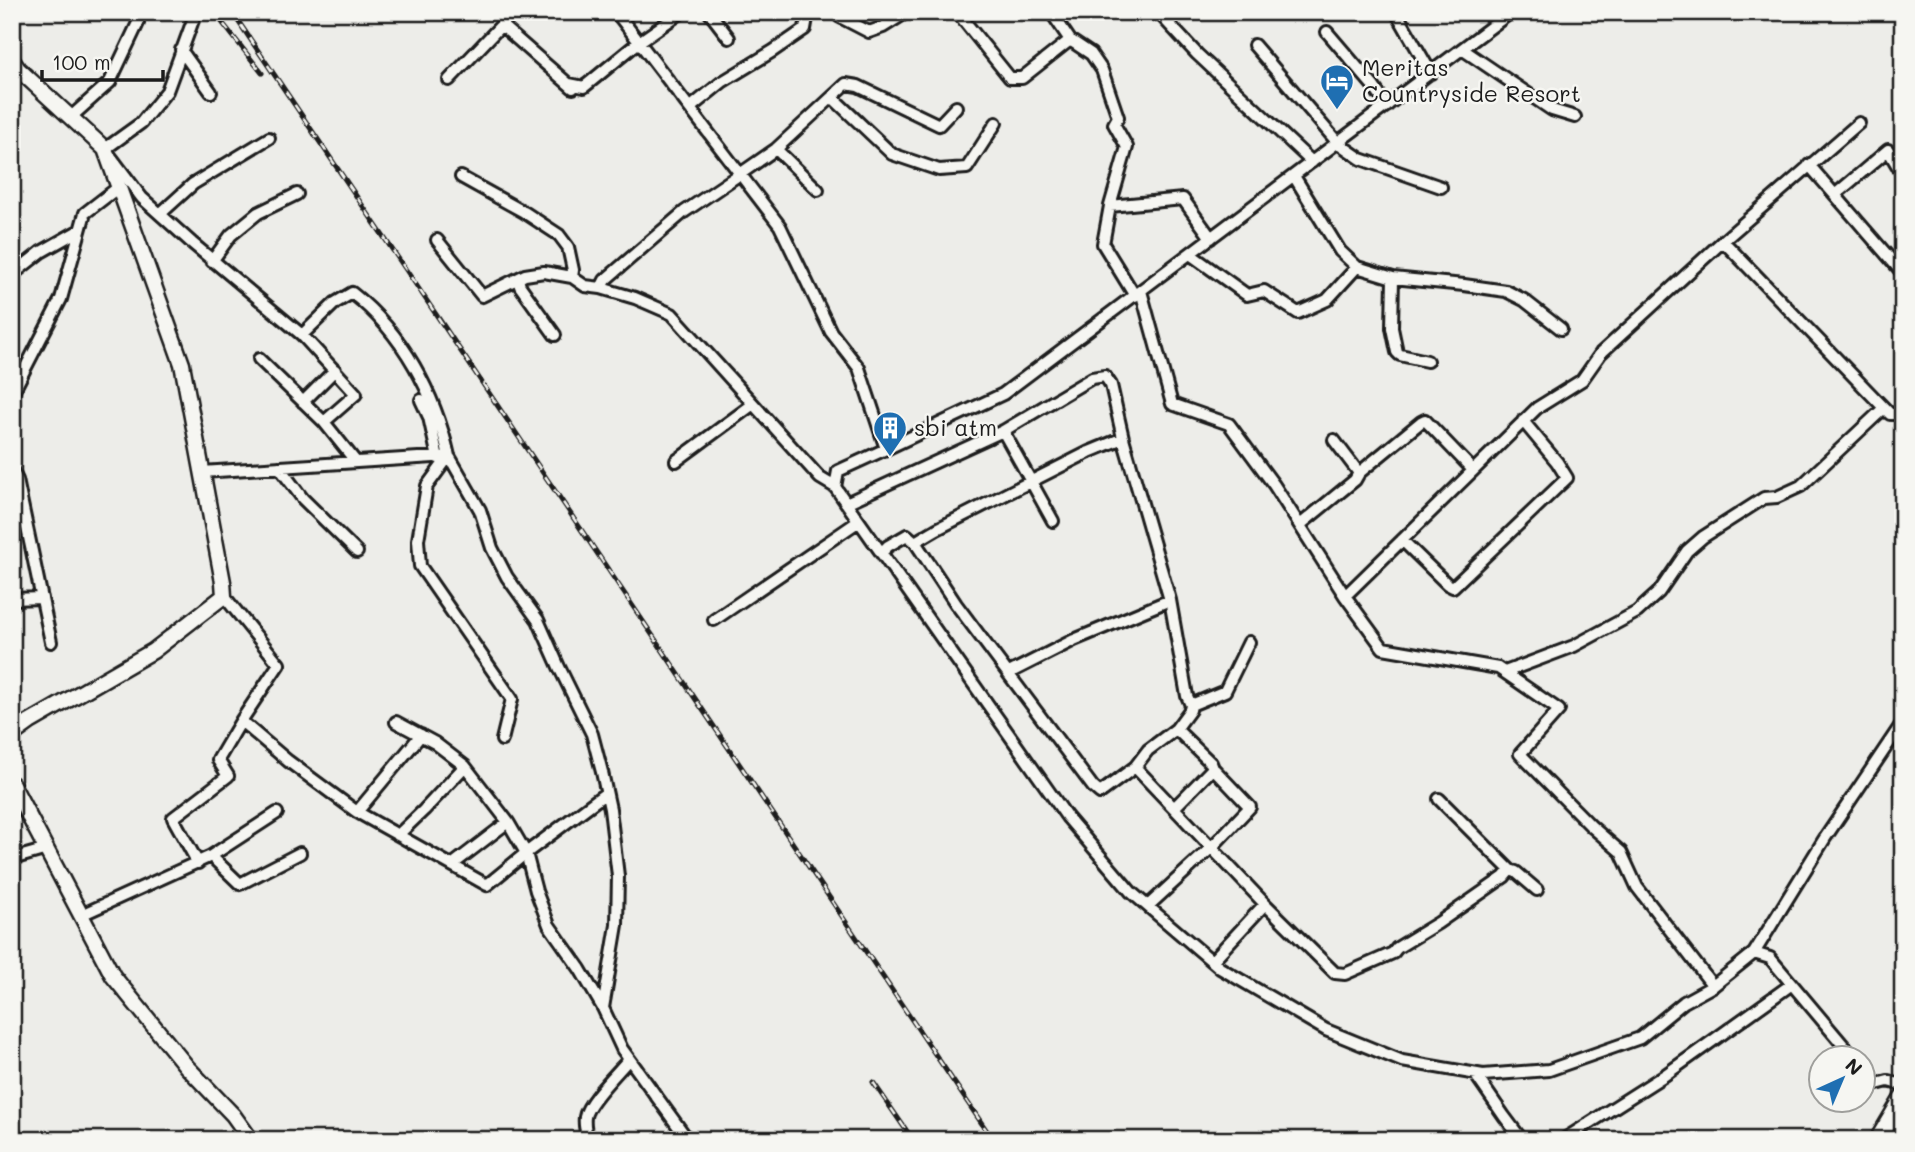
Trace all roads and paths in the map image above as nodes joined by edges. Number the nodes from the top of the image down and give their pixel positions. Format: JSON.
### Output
{"nodes":[{"id":1,"x":510,"y":12,"type":"edge"},
{"id":2,"x":616,"y":12,"type":"edge"},
{"id":3,"x":682,"y":12,"type":"edge"},
{"id":4,"x":709,"y":12,"type":"edge"},
{"id":5,"x":808,"y":12,"type":"edge"},
{"id":6,"x":835,"y":12,"type":"edge"},
{"id":7,"x":907,"y":12,"type":"edge"},
{"id":8,"x":957,"y":12,"type":"edge"},
{"id":9,"x":1051,"y":12,"type":"edge"},
{"id":10,"x":1158,"y":12,"type":"edge"},
{"id":11,"x":1396,"y":12,"type":"edge"},
{"id":12,"x":1511,"y":12,"type":"edge"},
{"id":13,"x":195,"y":13,"type":"edge"},
{"id":14,"x":138,"y":23,"type":"dead end"},
{"id":15,"x":501,"y":25,"type":"junction"},
{"id":16,"x":1327,"y":32,"type":"dead end"},
{"id":17,"x":729,"y":38,"type":"dead end"},
{"id":18,"x":1070,"y":40,"type":"junction"},
{"id":19,"x":639,"y":42,"type":"junction"},
{"id":20,"x":1254,"y":45,"type":"dead end"},
{"id":21,"x":1462,"y":49,"type":"junction"},
{"id":22,"x":181,"y":50,"type":"junction"},
{"id":23,"x":12,"y":60,"type":"edge"},
{"id":24,"x":1431,"y":73,"type":"junction"},
{"id":25,"x":449,"y":80,"type":"dead end"},
{"id":26,"x":211,"y":92,"type":"dead end"},
{"id":27,"x":832,"y":97,"type":"junction"},
{"id":28,"x":1387,"y":106,"type":"junction"},
{"id":29,"x":956,"y":107,"type":"dead end"},
{"id":30,"x":690,"y":108,"type":"junction"},
{"id":31,"x":71,"y":117,"type":"junction"},
{"id":32,"x":1575,"y":117,"type":"dead end"},
{"id":33,"x":996,"y":123,"type":"dead end"},
{"id":34,"x":1859,"y":123,"type":"dead end"},
{"id":35,"x":269,"y":138,"type":"dead end"},
{"id":36,"x":1338,"y":143,"type":"junction"},
{"id":37,"x":105,"y":149,"type":"junction"},
{"id":38,"x":776,"y":149,"type":"junction"},
{"id":39,"x":1312,"y":162,"type":"junction"},
{"id":40,"x":1809,"y":165,"type":"junction"},
{"id":41,"x":740,"y":174,"type":"junction"},
{"id":42,"x":1903,"y":175,"type":"edge"},
{"id":43,"x":1294,"y":176,"type":"junction"},
{"id":44,"x":461,"y":177,"type":"dead end"},
{"id":45,"x":120,"y":186,"type":"junction"},
{"id":46,"x":1441,"y":187,"type":"dead end"},
{"id":47,"x":818,"y":190,"type":"dead end"},
{"id":48,"x":297,"y":194,"type":"dead end"},
{"id":49,"x":1836,"y":194,"type":"junction"},
{"id":50,"x":1110,"y":206,"type":"junction"},
{"id":51,"x":160,"y":214,"type":"junction"},
{"id":52,"x":80,"y":230,"type":"junction"},
{"id":53,"x":1211,"y":238,"type":"junction"},
{"id":54,"x":437,"y":240,"type":"dead end"},
{"id":55,"x":1723,"y":241,"type":"junction"},
{"id":56,"x":1190,"y":254,"type":"junction"},
{"id":57,"x":212,"y":261,"type":"junction"},
{"id":58,"x":1357,"y":267,"type":"junction"},
{"id":59,"x":1903,"y":269,"type":"edge"},
{"id":60,"x":12,"y":275,"type":"edge"},
{"id":61,"x":572,"y":276,"type":"junction"},
{"id":62,"x":1393,"y":278,"type":"junction"},
{"id":63,"x":518,"y":279,"type":"junction"},
{"id":64,"x":601,"y":288,"type":"junction"},
{"id":65,"x":1138,"y":293,"type":"junction"},
{"id":66,"x":1561,"y":329,"type":"dead end"},
{"id":67,"x":302,"y":335,"type":"junction"},
{"id":68,"x":555,"y":335,"type":"dead end"},
{"id":69,"x":259,"y":359,"type":"dead end"},
{"id":70,"x":1427,"y":361,"type":"dead end"},
{"id":71,"x":335,"y":369,"type":"junction"},
{"id":72,"x":12,"y":394,"type":"edge"},
{"id":73,"x":421,"y":400,"type":"dead end"},
{"id":74,"x":303,"y":402,"type":"junction"},
{"id":75,"x":752,"y":405,"type":"junction"},
{"id":76,"x":1884,"y":408,"type":"junction"},
{"id":77,"x":1903,"y":414,"type":"edge"},
{"id":78,"x":1523,"y":421,"type":"junction"},
{"id":79,"x":324,"y":422,"type":"junction"},
{"id":80,"x":1003,"y":431,"type":"junction"},
{"id":81,"x":1123,"y":438,"type":"junction"},
{"id":82,"x":1334,"y":440,"type":"dead end"},
{"id":83,"x":886,"y":449,"type":"junction"},
{"id":84,"x":443,"y":457,"type":"junction"},
{"id":85,"x":676,"y":461,"type":"dead end"},
{"id":86,"x":356,"y":462,"type":"junction"},
{"id":87,"x":279,"y":467,"type":"junction"},
{"id":88,"x":12,"y":470,"type":"edge"},
{"id":89,"x":1474,"y":470,"type":"junction"},
{"id":90,"x":202,"y":472,"type":"junction"},
{"id":91,"x":1359,"y":473,"type":"junction"},
{"id":92,"x":1032,"y":482,"type":"junction"},
{"id":93,"x":835,"y":487,"type":"junction"},
{"id":94,"x":846,"y":503,"type":"junction"},
{"id":95,"x":859,"y":521,"type":"junction"},
{"id":96,"x":1052,"y":521,"type":"dead end"},
{"id":97,"x":1300,"y":526,"type":"junction"},
{"id":98,"x":1402,"y":540,"type":"junction"},
{"id":99,"x":915,"y":542,"type":"junction"},
{"id":100,"x":357,"y":552,"type":"dead end"},
{"id":101,"x":881,"y":553,"type":"junction"},
{"id":102,"x":223,"y":589,"type":"junction"},
{"id":103,"x":1345,"y":596,"type":"junction"},
{"id":104,"x":42,"y":598,"type":"junction"},
{"id":105,"x":12,"y":599,"type":"edge"},
{"id":106,"x":1170,"y":600,"type":"junction"},
{"id":107,"x":714,"y":620,"type":"dead end"},
{"id":108,"x":51,"y":642,"type":"dead end"},
{"id":109,"x":1249,"y":642,"type":"dead end"},
{"id":110,"x":1505,"y":672,"type":"junction"},
{"id":111,"x":1009,"y":673,"type":"junction"},
{"id":112,"x":1191,"y":705,"type":"junction"},
{"id":113,"x":240,"y":721,"type":"junction"},
{"id":114,"x":396,"y":722,"type":"dead end"},
{"id":115,"x":1903,"y":722,"type":"edge"},
{"id":116,"x":1177,"y":729,"type":"junction"},
{"id":117,"x":12,"y":735,"type":"edge"},
{"id":118,"x":421,"y":735,"type":"junction"},
{"id":119,"x":502,"y":740,"type":"dead end"},
{"id":120,"x":465,"y":766,"type":"junction"},
{"id":121,"x":1135,"y":767,"type":"junction"},
{"id":122,"x":1213,"y":768,"type":"junction"},
{"id":123,"x":12,"y":783,"type":"edge"},
{"id":124,"x":607,"y":793,"type":"junction"},
{"id":125,"x":1438,"y":799,"type":"dead end"},
{"id":126,"x":1174,"y":808,"type":"junction"},
{"id":127,"x":357,"y":812,"type":"junction"},
{"id":128,"x":277,"y":813,"type":"dead end"},
{"id":129,"x":508,"y":822,"type":"junction"},
{"id":130,"x":398,"y":835,"type":"junction"},
{"id":131,"x":1212,"y":847,"type":"junction"},
{"id":132,"x":47,"y":849,"type":"junction"},
{"id":133,"x":300,"y":853,"type":"dead end"},
{"id":134,"x":526,"y":853,"type":"junction"},
{"id":135,"x":211,"y":856,"type":"junction"},
{"id":136,"x":12,"y":859,"type":"edge"},
{"id":137,"x":198,"y":863,"type":"junction"},
{"id":138,"x":452,"y":865,"type":"junction"},
{"id":139,"x":1510,"y":870,"type":"junction"},
{"id":140,"x":1537,"y":890,"type":"dead end"},
{"id":141,"x":1265,"y":904,"type":"junction"},
{"id":142,"x":1148,"y":906,"type":"junction"},
{"id":143,"x":81,"y":915,"type":"junction"},
{"id":144,"x":1754,"y":953,"type":"junction"},
{"id":145,"x":1212,"y":961,"type":"junction"},
{"id":146,"x":1792,"y":984,"type":"junction"},
{"id":147,"x":1713,"y":986,"type":"junction"},
{"id":148,"x":603,"y":1008,"type":"junction"},
{"id":149,"x":1842,"y":1044,"type":"edge"},
{"id":150,"x":629,"y":1059,"type":"junction"},
{"id":151,"x":1475,"y":1074,"type":"junction"},
{"id":152,"x":1876,"y":1084,"type":"edge"},
{"id":153,"x":1903,"y":1086,"type":"edge"},
{"id":154,"x":1903,"y":1098,"type":"edge"},
{"id":155,"x":251,"y":1140,"type":"edge"},
{"id":156,"x":587,"y":1140,"type":"edge"},
{"id":157,"x":688,"y":1140,"type":"edge"},
{"id":158,"x":1522,"y":1140,"type":"edge"},
{"id":159,"x":1563,"y":1140,"type":"edge"},
{"id":160,"x":1878,"y":1140,"type":"edge"}],
"edges":[{"from":1,"to":15,"type":"street"},
{"from":2,"to":19,"type":"street"},
{"from":3,"to":19,"type":"street"},
{"from":4,"to":17,"type":"street"},
{"from":5,"to":30,"type":"street"},
{"from":6,"to":7,"type":"street"},
{"from":8,"to":18,"type":"street"},
{"from":9,"to":18,"type":"street"},
{"from":10,"to":39,"type":"street"},
{"from":11,"to":24,"type":"street"},
{"from":12,"to":21,"type":"street"},
{"from":13,"to":22,"type":"street"},
{"from":14,"to":31,"type":"street"},
{"from":15,"to":19,"type":"street"},
{"from":15,"to":25,"type":"street"},
{"from":16,"to":28,"type":"street"},
{"from":18,"to":50,"type":"street"},
{"from":19,"to":30,"type":"street"},
{"from":20,"to":36,"type":"street"},
{"from":21,"to":24,"type":"street"},
{"from":21,"to":32,"type":"street"},
{"from":22,"to":26,"type":"street"},
{"from":22,"to":37,"type":"street"},
{"from":23,"to":31,"type":"main road"},
{"from":24,"to":28,"type":"street"},
{"from":27,"to":29,"type":"street"},
{"from":27,"to":33,"type":"street"},
{"from":27,"to":38,"type":"street"},
{"from":28,"to":36,"type":"street"},
{"from":30,"to":41,"type":"street"},
{"from":31,"to":37,"type":"main road"},
{"from":34,"to":40,"type":"street"},
{"from":35,"to":51,"type":"street"},
{"from":36,"to":39,"type":"street"},
{"from":36,"to":46,"type":"street"},
{"from":37,"to":45,"type":"main road"},
{"from":37,"to":51,"type":"street"},
{"from":38,"to":41,"type":"street"},
{"from":38,"to":47,"type":"street"},
{"from":39,"to":43,"type":"street"},
{"from":40,"to":49,"type":"street"},
{"from":40,"to":55,"type":"street"},
{"from":41,"to":64,"type":"street"},
{"from":41,"to":83,"type":"street"},
{"from":42,"to":49,"type":"street"},
{"from":43,"to":53,"type":"street"},
{"from":43,"to":58,"type":"street"},
{"from":44,"to":61,"type":"street"},
{"from":45,"to":52,"type":"street"},
{"from":45,"to":90,"type":"main road"},
{"from":48,"to":57,"type":"street"},
{"from":49,"to":59,"type":"street"},
{"from":50,"to":53,"type":"street"},
{"from":50,"to":65,"type":"street"},
{"from":51,"to":57,"type":"street"},
{"from":52,"to":60,"type":"street"},
{"from":52,"to":72,"type":"street"},
{"from":53,"to":56,"type":"street"},
{"from":54,"to":63,"type":"street"},
{"from":55,"to":76,"type":"street"},
{"from":55,"to":78,"type":"street"},
{"from":56,"to":58,"type":"street"},
{"from":56,"to":65,"type":"street"},
{"from":57,"to":67,"type":"street"},
{"from":58,"to":62,"type":"street"},
{"from":61,"to":63,"type":"street"},
{"from":61,"to":64,"type":"street"},
{"from":62,"to":66,"type":"street"},
{"from":62,"to":70,"type":"street"},
{"from":63,"to":68,"type":"street"},
{"from":64,"to":75,"type":"street"},
{"from":65,"to":83,"type":"street"},
{"from":65,"to":97,"type":"street"},
{"from":67,"to":71,"type":"street"},
{"from":67,"to":84,"type":"street"},
{"from":69,"to":74,"type":"street"},
{"from":71,"to":74,"type":"street"},
{"from":71,"to":79,"type":"street"},
{"from":73,"to":84,"type":"street"},
{"from":74,"to":79,"type":"street"},
{"from":75,"to":85,"type":"street"},
{"from":75,"to":93,"type":"street"},
{"from":76,"to":77,"type":"street"},
{"from":76,"to":110,"type":"street"},
{"from":78,"to":89,"type":"street"},
{"from":78,"to":98,"type":"street"},
{"from":79,"to":86,"type":"street"},
{"from":80,"to":81,"type":"street"},
{"from":80,"to":92,"type":"street"},
{"from":80,"to":94,"type":"street"},
{"from":81,"to":92,"type":"street"},
{"from":81,"to":106,"type":"street"},
{"from":82,"to":91,"type":"street"},
{"from":83,"to":93,"type":"street"},
{"from":84,"to":86,"type":"street"},
{"from":84,"to":119,"type":"street"},
{"from":84,"to":124,"type":"street"},
{"from":86,"to":87,"type":"street"},
{"from":87,"to":90,"type":"street"},
{"from":87,"to":100,"type":"street"},
{"from":88,"to":104,"type":"street"},
{"from":89,"to":91,"type":"street"},
{"from":89,"to":98,"type":"street"},
{"from":90,"to":102,"type":"main road"},
{"from":91,"to":97,"type":"street"},
{"from":92,"to":96,"type":"street"},
{"from":92,"to":99,"type":"street"},
{"from":93,"to":94,"type":"street"},
{"from":94,"to":95,"type":"street"},
{"from":95,"to":101,"type":"street"},
{"from":95,"to":107,"type":"street"},
{"from":97,"to":103,"type":"street"},
{"from":98,"to":103,"type":"street"},
{"from":99,"to":101,"type":"street"},
{"from":99,"to":111,"type":"street"},
{"from":101,"to":142,"type":"street"},
{"from":102,"to":113,"type":"street"},
{"from":102,"to":117,"type":"main road"},
{"from":103,"to":110,"type":"street"},
{"from":104,"to":105,"type":"street"},
{"from":104,"to":108,"type":"street"},
{"from":106,"to":111,"type":"street"},
{"from":106,"to":112,"type":"street"},
{"from":109,"to":112,"type":"street"},
{"from":110,"to":147,"type":"street"},
{"from":111,"to":121,"type":"street"},
{"from":112,"to":116,"type":"street"},
{"from":113,"to":127,"type":"street"},
{"from":113,"to":137,"type":"street"},
{"from":114,"to":118,"type":"street"},
{"from":115,"to":144,"type":"street"},
{"from":116,"to":121,"type":"street"},
{"from":116,"to":122,"type":"street"},
{"from":118,"to":120,"type":"street"},
{"from":118,"to":127,"type":"street"},
{"from":120,"to":129,"type":"street"},
{"from":120,"to":130,"type":"street"},
{"from":121,"to":126,"type":"street"},
{"from":122,"to":126,"type":"street"},
{"from":122,"to":131,"type":"street"},
{"from":123,"to":132,"type":"main road"},
{"from":124,"to":134,"type":"street"},
{"from":124,"to":148,"type":"street"},
{"from":125,"to":139,"type":"street"},
{"from":126,"to":131,"type":"street"},
{"from":127,"to":130,"type":"street"},
{"from":128,"to":135,"type":"street"},
{"from":129,"to":134,"type":"street"},
{"from":129,"to":138,"type":"street"},
{"from":130,"to":138,"type":"street"},
{"from":131,"to":141,"type":"street"},
{"from":131,"to":142,"type":"street"},
{"from":132,"to":136,"type":"street"},
{"from":132,"to":143,"type":"main road"},
{"from":133,"to":135,"type":"street"},
{"from":134,"to":138,"type":"street"},
{"from":134,"to":148,"type":"street"},
{"from":135,"to":137,"type":"street"},
{"from":137,"to":143,"type":"street"},
{"from":139,"to":140,"type":"street"},
{"from":139,"to":141,"type":"street"},
{"from":141,"to":145,"type":"street"},
{"from":142,"to":145,"type":"street"},
{"from":143,"to":155,"type":"main road"},
{"from":144,"to":146,"type":"street"},
{"from":144,"to":147,"type":"street"},
{"from":145,"to":151,"type":"street"},
{"from":146,"to":149,"type":"street"},
{"from":146,"to":159,"type":"street"},
{"from":147,"to":151,"type":"street"},
{"from":148,"to":150,"type":"street"},
{"from":150,"to":156,"type":"street"},
{"from":150,"to":157,"type":"street"},
{"from":151,"to":158,"type":"street"},
{"from":152,"to":153,"type":"street"},
{"from":154,"to":160,"type":"highway"}]}
